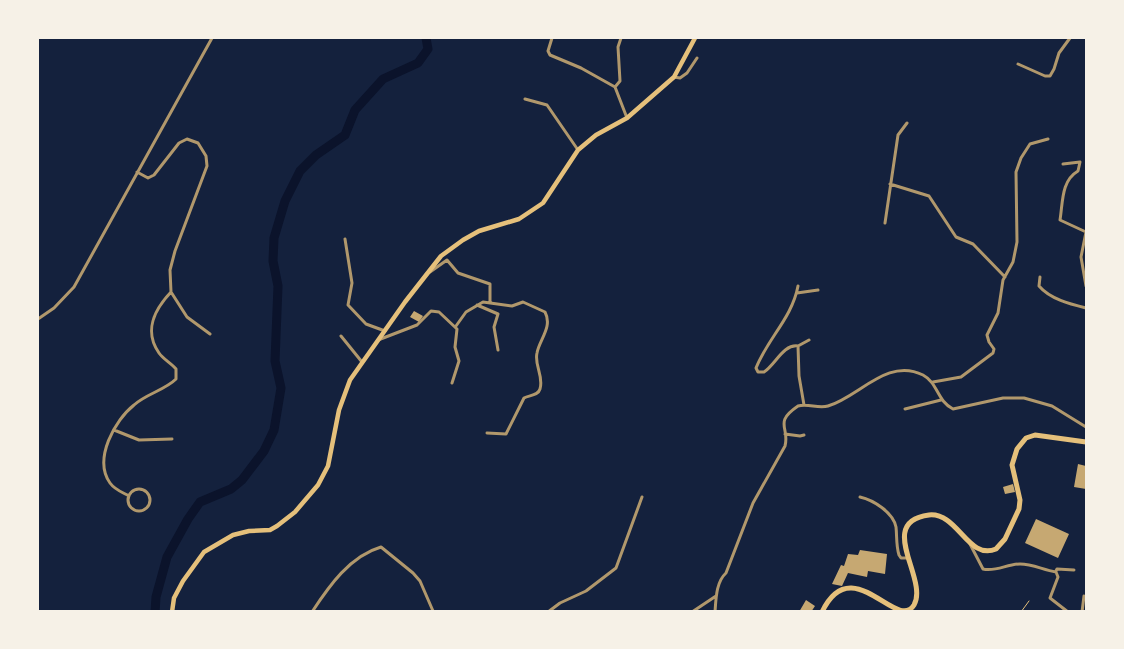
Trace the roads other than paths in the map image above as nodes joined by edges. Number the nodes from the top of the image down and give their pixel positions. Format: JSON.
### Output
{"nodes":[{"id":1,"x":212,"y":38,"type":"edge"},
{"id":2,"x":552,"y":38,"type":"edge"},
{"id":3,"x":621,"y":38,"type":"edge"},
{"id":4,"x":694,"y":38,"type":"edge"},
{"id":5,"x":1070,"y":38,"type":"edge"},
{"id":6,"x":697,"y":58,"type":"dead end"},
{"id":7,"x":1018,"y":64,"type":"dead end"},
{"id":8,"x":674,"y":77,"type":"junction"},
{"id":9,"x":615,"y":87,"type":"junction"},
{"id":10,"x":525,"y":99,"type":"dead end"},
{"id":11,"x":627,"y":118,"type":"junction"},
{"id":12,"x":907,"y":123,"type":"dead end"},
{"id":13,"x":1048,"y":139,"type":"dead end"},
{"id":14,"x":578,"y":150,"type":"junction"},
{"id":15,"x":1063,"y":164,"type":"dead end"},
{"id":16,"x":137,"y":172,"type":"junction"},
{"id":17,"x":890,"y":184,"type":"junction"},
{"id":18,"x":885,"y":222,"type":"dead end"},
{"id":19,"x":345,"y":239,"type":"dead end"},
{"id":20,"x":427,"y":274,"type":"junction"},
{"id":21,"x":1005,"y":277,"type":"junction"},
{"id":22,"x":1040,"y":277,"type":"dead end"},
{"id":23,"x":798,"y":286,"type":"dead end"},
{"id":24,"x":1086,"y":286,"type":"edge"},
{"id":25,"x":818,"y":290,"type":"dead end"},
{"id":26,"x":171,"y":292,"type":"junction"},
{"id":27,"x":797,"y":293,"type":"junction"},
{"id":28,"x":490,"y":303,"type":"junction"},
{"id":29,"x":476,"y":305,"type":"junction"},
{"id":30,"x":1086,"y":308,"type":"edge"},
{"id":31,"x":38,"y":319,"type":"edge"},
{"id":32,"x":456,"y":326,"type":"junction"},
{"id":33,"x":384,"y":331,"type":"junction"},
{"id":34,"x":210,"y":334,"type":"dead end"},
{"id":35,"x":341,"y":336,"type":"dead end"},
{"id":36,"x":378,"y":340,"type":"junction"},
{"id":37,"x":809,"y":340,"type":"dead end"},
{"id":38,"x":798,"y":346,"type":"junction"},
{"id":39,"x":498,"y":350,"type":"dead end"},
{"id":40,"x":362,"y":362,"type":"junction"},
{"id":41,"x":933,"y":382,"type":"junction"},
{"id":42,"x":452,"y":383,"type":"dead end"},
{"id":43,"x":941,"y":400,"type":"junction"},
{"id":44,"x":804,"y":405,"type":"junction"},
{"id":45,"x":905,"y":410,"type":"dead end"},
{"id":46,"x":1086,"y":427,"type":"edge"},
{"id":47,"x":114,"y":430,"type":"junction"},
{"id":48,"x":487,"y":433,"type":"dead end"},
{"id":49,"x":784,"y":434,"type":"junction"},
{"id":50,"x":804,"y":435,"type":"dead end"},
{"id":51,"x":172,"y":439,"type":"dead end"},
{"id":52,"x":1086,"y":442,"type":"edge"},
{"id":53,"x":129,"y":496,"type":"junction"},
{"id":54,"x":642,"y":497,"type":"dead end"},
{"id":55,"x":860,"y":498,"type":"dead end"},
{"id":56,"x":969,"y":541,"type":"junction"},
{"id":57,"x":908,"y":558,"type":"junction"},
{"id":58,"x":1074,"y":570,"type":"dead end"},
{"id":59,"x":1056,"y":572,"type":"junction"},
{"id":60,"x":716,"y":596,"type":"junction"},
{"id":61,"x":1084,"y":596,"type":"dead end"},
{"id":62,"x":433,"y":611,"type":"edge"},
{"id":63,"x":172,"y":612,"type":"edge"},
{"id":64,"x":312,"y":612,"type":"edge"},
{"id":65,"x":548,"y":612,"type":"edge"},
{"id":66,"x":692,"y":612,"type":"edge"},
{"id":67,"x":715,"y":612,"type":"edge"},
{"id":68,"x":822,"y":612,"type":"edge"},
{"id":69,"x":1068,"y":612,"type":"edge"},
{"id":70,"x":1082,"y":612,"type":"edge"}],
"edges":[{"from":1,"to":16,"type":"street"},
{"from":2,"to":9,"type":"street"},
{"from":3,"to":9,"type":"street"},
{"from":4,"to":8,"type":"main road"},
{"from":5,"to":7,"type":"street"},
{"from":6,"to":8,"type":"street"},
{"from":8,"to":11,"type":"main road"},
{"from":9,"to":11,"type":"street"},
{"from":10,"to":14,"type":"street"},
{"from":11,"to":14,"type":"main road"},
{"from":12,"to":17,"type":"street"},
{"from":13,"to":21,"type":"street"},
{"from":14,"to":20,"type":"main road"},
{"from":15,"to":24,"type":"street"},
{"from":16,"to":26,"type":"street"},
{"from":16,"to":31,"type":"street"},
{"from":17,"to":18,"type":"street"},
{"from":17,"to":21,"type":"street"},
{"from":19,"to":33,"type":"street"},
{"from":20,"to":28,"type":"street"},
{"from":20,"to":33,"type":"main road"},
{"from":21,"to":41,"type":"street"},
{"from":22,"to":30,"type":"street"},
{"from":23,"to":27,"type":"street"},
{"from":25,"to":27,"type":"street"},
{"from":26,"to":34,"type":"street"},
{"from":26,"to":47,"type":"street"},
{"from":27,"to":38,"type":"street"},
{"from":28,"to":29,"type":"street"},
{"from":28,"to":48,"type":"street"},
{"from":29,"to":32,"type":"street"},
{"from":29,"to":39,"type":"street"},
{"from":32,"to":36,"type":"street"},
{"from":32,"to":42,"type":"street"},
{"from":33,"to":36,"type":"main road"},
{"from":35,"to":40,"type":"street"},
{"from":36,"to":40,"type":"main road"},
{"from":37,"to":38,"type":"street"},
{"from":38,"to":44,"type":"street"},
{"from":40,"to":63,"type":"main road"},
{"from":41,"to":43,"type":"street"},
{"from":41,"to":44,"type":"street"},
{"from":43,"to":45,"type":"street"},
{"from":43,"to":46,"type":"street"},
{"from":44,"to":49,"type":"street"},
{"from":47,"to":51,"type":"street"},
{"from":47,"to":53,"type":"street"},
{"from":49,"to":50,"type":"street"},
{"from":49,"to":60,"type":"street"},
{"from":52,"to":56,"type":"highway"},
{"from":53,"to":53,"type":"street"},
{"from":54,"to":65,"type":"street"},
{"from":55,"to":57,"type":"street"},
{"from":56,"to":57,"type":"highway"},
{"from":56,"to":59,"type":"street"},
{"from":57,"to":68,"type":"highway"},
{"from":58,"to":59,"type":"street"},
{"from":59,"to":69,"type":"street"},
{"from":60,"to":66,"type":"street"},
{"from":60,"to":67,"type":"street"},
{"from":61,"to":70,"type":"street"},
{"from":62,"to":64,"type":"street"}]}
